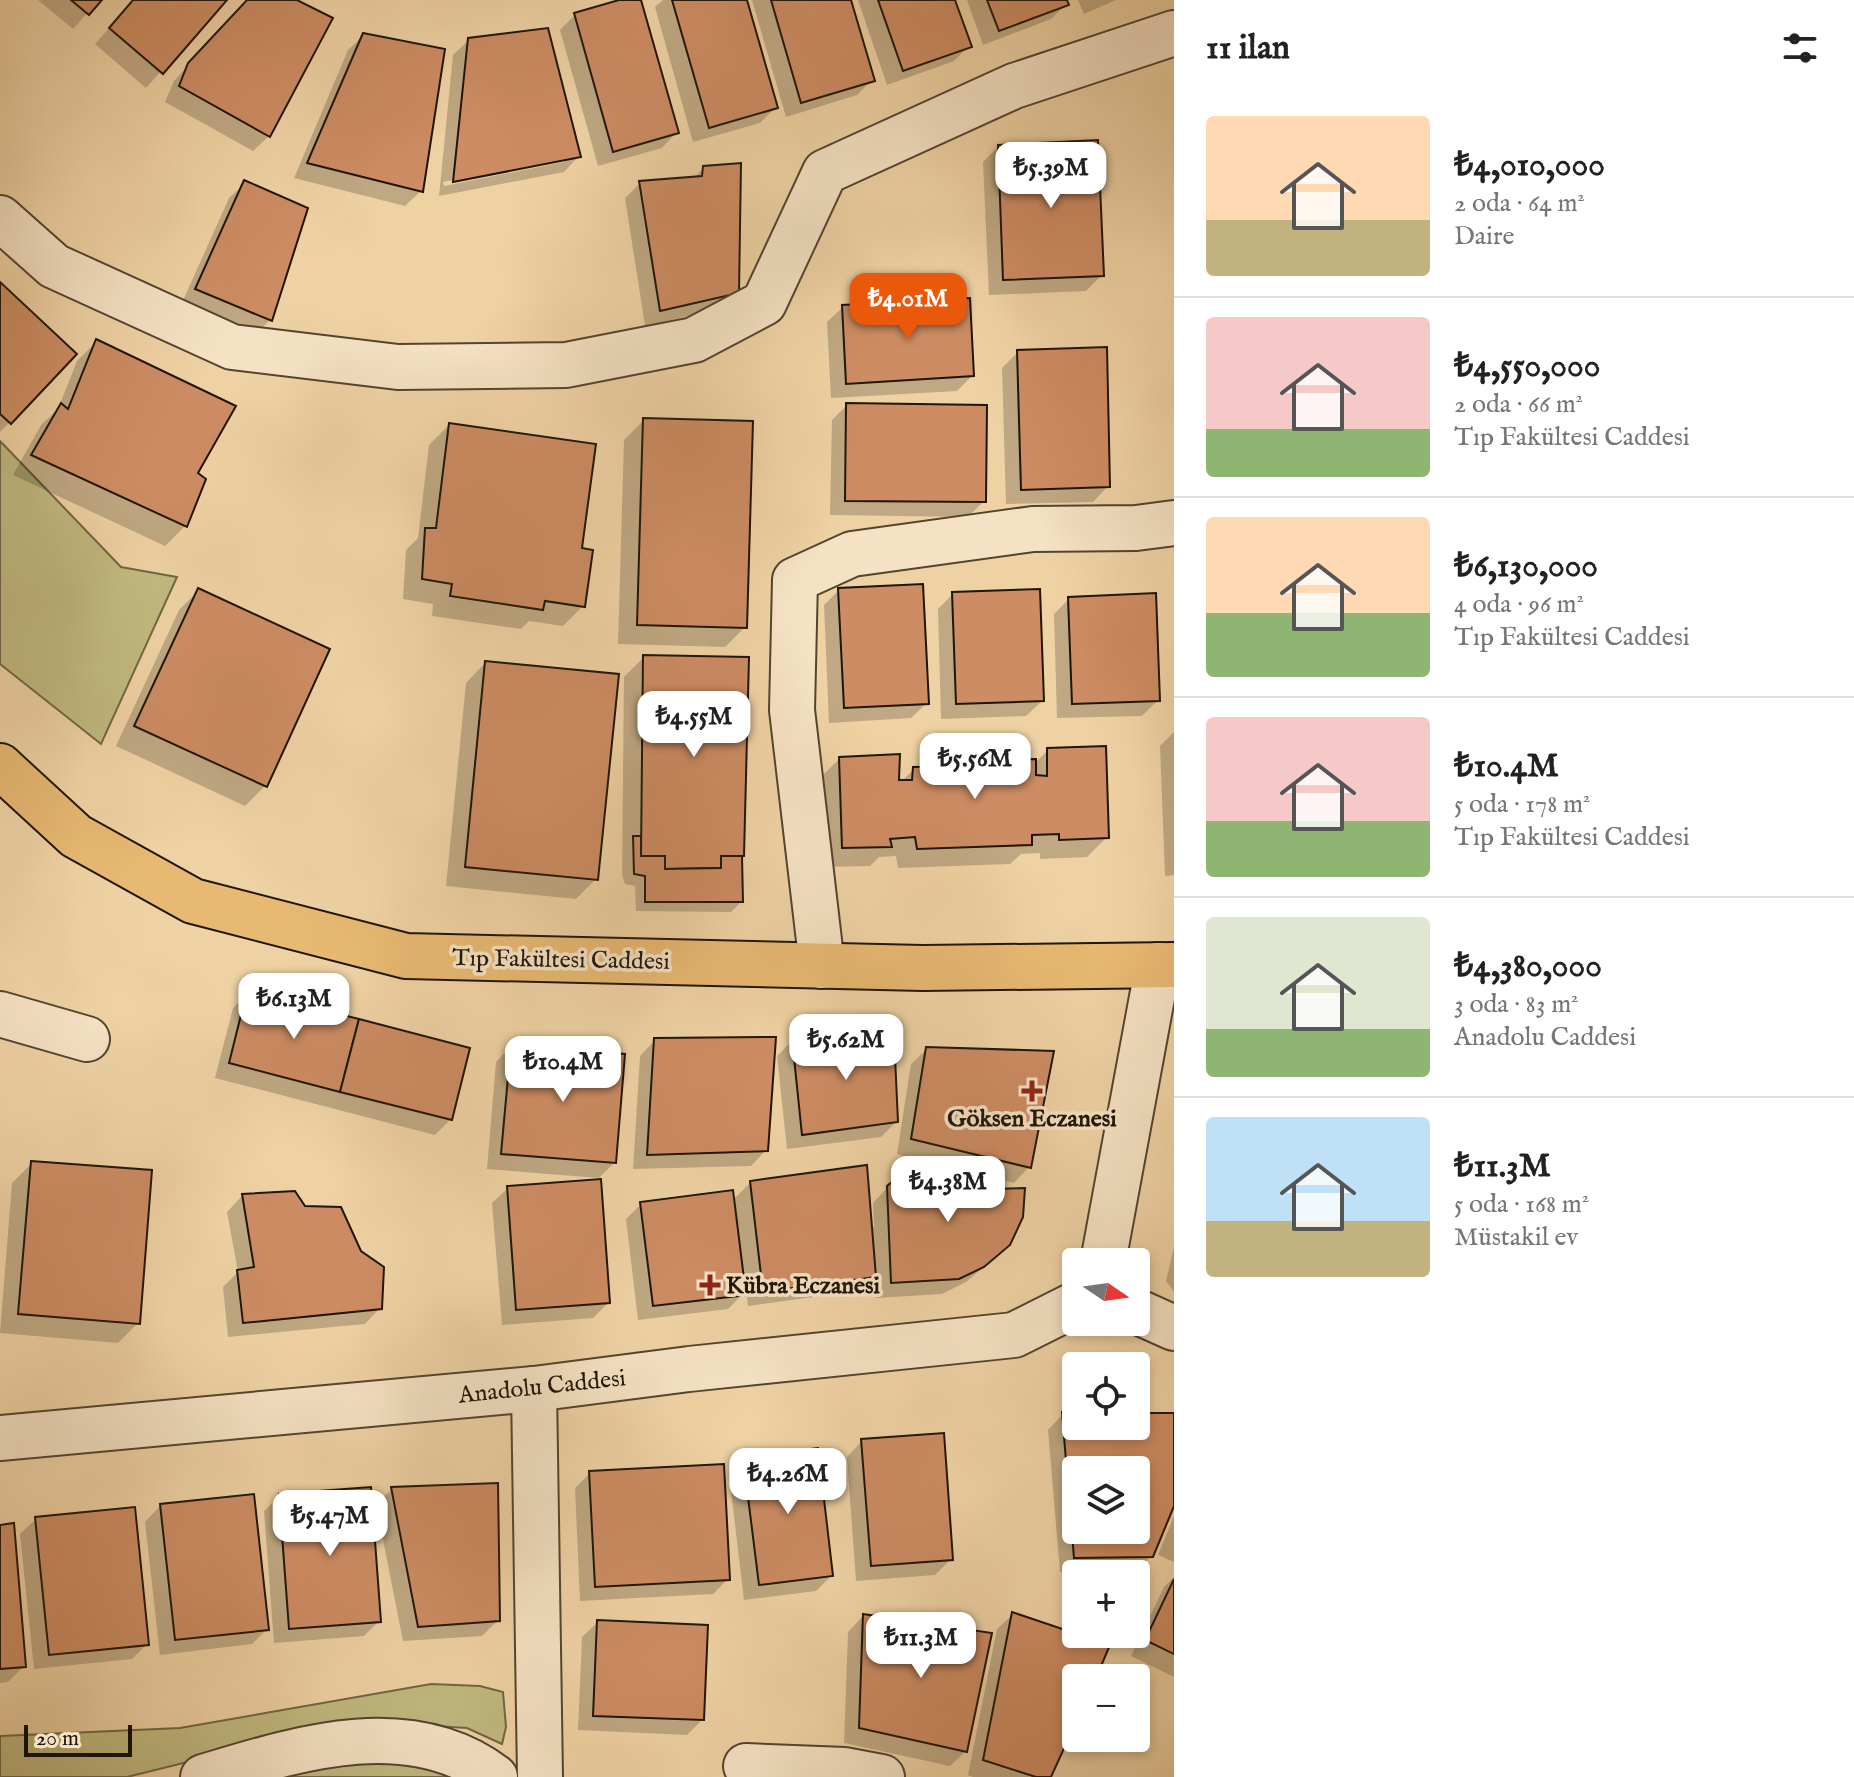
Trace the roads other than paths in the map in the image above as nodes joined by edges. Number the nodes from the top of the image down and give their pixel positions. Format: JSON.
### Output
{"nodes":[{"id":1,"x":1174,"y":33,"type":"edge"},
{"id":2,"x":0,"y":218,"type":"edge"},
{"id":3,"x":1174,"y":523,"type":"edge"},
{"id":4,"x":0,"y":766,"type":"edge"},
{"id":5,"x":1166,"y":965,"type":"edge"},
{"id":6,"x":822,"y":966,"type":"junction"},
{"id":7,"x":0,"y":1014,"type":"edge"},
{"id":8,"x":87,"y":1039,"type":"dead end"},
{"id":9,"x":1106,"y":1248,"type":"edge"},
{"id":10,"x":1062,"y":1311,"type":"edge"},
{"id":11,"x":1150,"y":1317,"type":"edge"},
{"id":12,"x":1174,"y":1328,"type":"edge"},
{"id":13,"x":534,"y":1389,"type":"junction"},
{"id":14,"x":0,"y":1438,"type":"edge"},
{"id":15,"x":746,"y":1766,"type":"dead end"},
{"id":16,"x":203,"y":1777,"type":"edge"},
{"id":17,"x":495,"y":1777,"type":"edge"},
{"id":18,"x":540,"y":1777,"type":"edge"},
{"id":19,"x":882,"y":1777,"type":"edge"}],
"edges":[{"from":1,"to":2,"type":"street"},
{"from":3,"to":6,"type":"street"},
{"from":4,"to":6,"type":"main road","name":"Tıp Fakültesi Caddesi"},
{"from":5,"to":6,"type":"main road","name":"Tıp Fakültesi Caddesi"},
{"from":5,"to":9,"type":"street"},
{"from":7,"to":8,"type":"street"},
{"from":10,"to":13,"type":"street","name":"Anadolu Caddesi"},
{"from":11,"to":12,"type":"street"},
{"from":13,"to":14,"type":"street","name":"Anadolu Caddesi"},
{"from":13,"to":18,"type":"street"},
{"from":15,"to":19,"type":"street"},
{"from":16,"to":17,"type":"street"}]}
